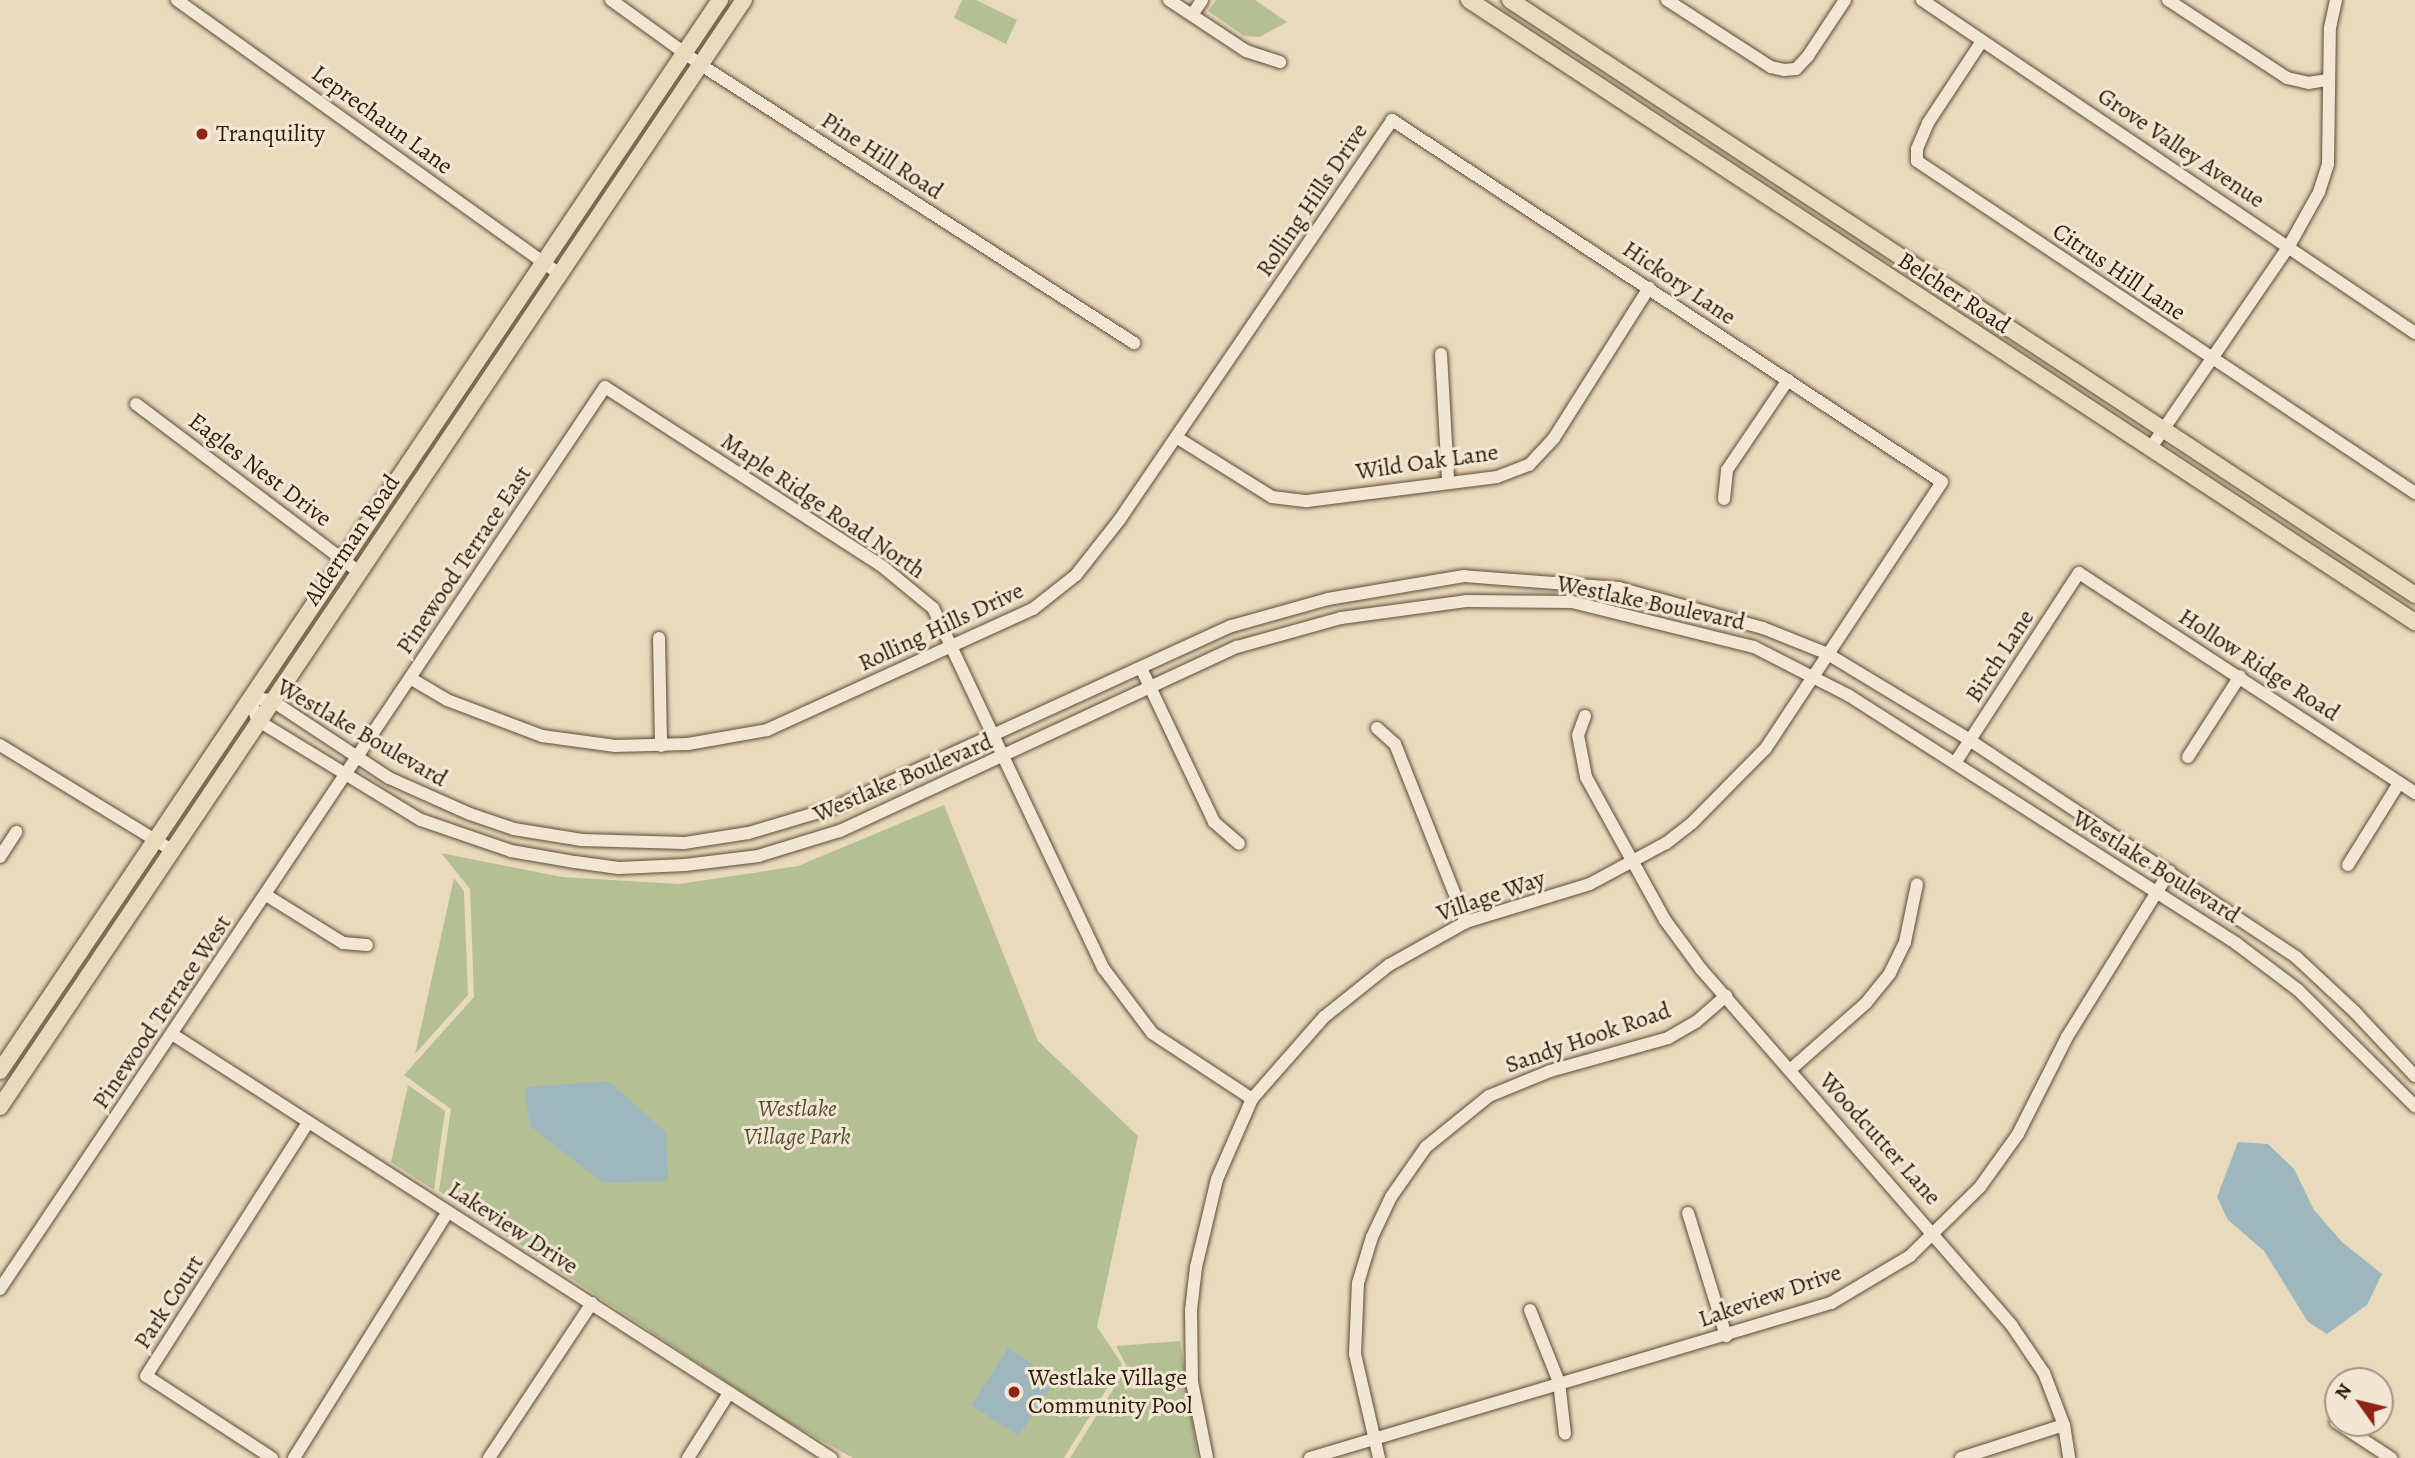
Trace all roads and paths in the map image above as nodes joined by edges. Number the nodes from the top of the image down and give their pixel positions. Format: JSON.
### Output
{"nodes":[{"id":1,"x":177,"y":0,"type":"edge"},
{"id":2,"x":611,"y":0,"type":"edge"},
{"id":3,"x":720,"y":0,"type":"edge"},
{"id":4,"x":744,"y":0,"type":"edge"},
{"id":5,"x":1169,"y":0,"type":"edge"},
{"id":6,"x":1202,"y":0,"type":"edge"},
{"id":7,"x":1469,"y":0,"type":"edge"},
{"id":8,"x":1510,"y":0,"type":"edge"},
{"id":9,"x":1667,"y":0,"type":"edge"},
{"id":10,"x":1844,"y":0,"type":"edge"},
{"id":11,"x":1922,"y":0,"type":"edge"},
{"id":12,"x":2168,"y":0,"type":"edge"},
{"id":13,"x":2336,"y":0,"type":"edge"},
{"id":14,"x":1192,"y":15,"type":"junction"},
{"id":15,"x":1982,"y":41,"type":"junction"},
{"id":16,"x":686,"y":53,"type":"junction"},
{"id":17,"x":1280,"y":62,"type":"dead end"},
{"id":18,"x":701,"y":65,"type":"junction"},
{"id":19,"x":2328,"y":80,"type":"junction"},
{"id":20,"x":1392,"y":120,"type":"joint"},
{"id":21,"x":2289,"y":246,"type":"junction"},
{"id":22,"x":544,"y":263,"type":"junction"},
{"id":23,"x":561,"y":275,"type":"junction"},
{"id":24,"x":1649,"y":288,"type":"junction"},
{"id":25,"x":2415,"y":333,"type":"edge"},
{"id":26,"x":1134,"y":343,"type":"dead end"},
{"id":27,"x":1441,"y":354,"type":"dead end"},
{"id":28,"x":2211,"y":359,"type":"junction"},
{"id":29,"x":1788,"y":380,"type":"junction"},
{"id":30,"x":605,"y":387,"type":"joint"},
{"id":31,"x":136,"y":404,"type":"dead end"},
{"id":32,"x":2163,"y":430,"type":"junction"},
{"id":33,"x":1176,"y":437,"type":"junction"},
{"id":34,"x":2150,"y":449,"type":"junction"},
{"id":35,"x":1448,"y":481,"type":"junction"},
{"id":36,"x":1942,"y":482,"type":"joint"},
{"id":37,"x":2415,"y":492,"type":"edge"},
{"id":38,"x":1724,"y":499,"type":"dead end"},
{"id":39,"x":343,"y":558,"type":"junction"},
{"id":40,"x":358,"y":570,"type":"junction"},
{"id":41,"x":2079,"y":573,"type":"joint"},
{"id":42,"x":2415,"y":595,"type":"edge"},
{"id":43,"x":2415,"y":622,"type":"edge"},
{"id":44,"x":659,"y":638,"type":"dead end"},
{"id":45,"x":954,"y":648,"type":"junction"},
{"id":46,"x":1828,"y":654,"type":"junction"},
{"id":47,"x":1142,"y":668,"type":"junction"},
{"id":48,"x":2240,"y":676,"type":"junction"},
{"id":49,"x":1815,"y":677,"type":"junction"},
{"id":50,"x":410,"y":678,"type":"junction"},
{"id":51,"x":1151,"y":688,"type":"junction"},
{"id":52,"x":251,"y":698,"type":"junction"},
{"id":53,"x":271,"y":700,"type":"junction"},
{"id":54,"x":1585,"y":716,"type":"dead end"},
{"id":55,"x":257,"y":720,"type":"junction"},
{"id":56,"x":1377,"y":728,"type":"dead end"},
{"id":57,"x":994,"y":735,"type":"junction"},
{"id":58,"x":1970,"y":740,"type":"junction"},
{"id":59,"x":0,"y":746,"type":"edge"},
{"id":60,"x":661,"y":746,"type":"junction"},
{"id":61,"x":356,"y":757,"type":"junction"},
{"id":62,"x":2188,"y":757,"type":"dead end"},
{"id":63,"x":1004,"y":758,"type":"junction"},
{"id":64,"x":1955,"y":763,"type":"junction"},
{"id":65,"x":344,"y":776,"type":"junction"},
{"id":66,"x":2399,"y":783,"type":"junction"},
{"id":67,"x":2415,"y":793,"type":"edge"},
{"id":68,"x":16,"y":832,"type":"dead end"},
{"id":69,"x":153,"y":838,"type":"junction"},
{"id":70,"x":1239,"y":844,"type":"dead end"},
{"id":71,"x":170,"y":849,"type":"junction"},
{"id":72,"x":0,"y":857,"type":"edge"},
{"id":73,"x":1633,"y":862,"type":"junction"},
{"id":74,"x":2348,"y":865,"type":"dead end"},
{"id":75,"x":2170,"y":871,"type":"junction"},
{"id":76,"x":1917,"y":884,"type":"dead end"},
{"id":77,"x":2157,"y":891,"type":"junction"},
{"id":78,"x":266,"y":895,"type":"junction"},
{"id":79,"x":1465,"y":922,"type":"junction"},
{"id":80,"x":367,"y":946,"type":"dead end"},
{"id":81,"x":1726,"y":996,"type":"junction"},
{"id":82,"x":172,"y":1034,"type":"junction"},
{"id":83,"x":1790,"y":1070,"type":"junction"},
{"id":84,"x":0,"y":1074,"type":"edge"},
{"id":85,"x":2415,"y":1076,"type":"edge"},
{"id":86,"x":14,"y":1086,"type":"junction"},
{"id":87,"x":1252,"y":1099,"type":"junction"},
{"id":88,"x":2415,"y":1106,"type":"edge"},
{"id":89,"x":0,"y":1107,"type":"edge"},
{"id":90,"x":307,"y":1124,"type":"junction"},
{"id":91,"x":448,"y":1212,"type":"junction"},
{"id":92,"x":1688,"y":1213,"type":"dead end"},
{"id":93,"x":1935,"y":1233,"type":"junction"},
{"id":94,"x":0,"y":1289,"type":"edge"},
{"id":95,"x":592,"y":1303,"type":"junction"},
{"id":96,"x":1530,"y":1310,"type":"dead end"},
{"id":97,"x":1726,"y":1336,"type":"junction"},
{"id":98,"x":1559,"y":1382,"type":"junction"},
{"id":99,"x":729,"y":1393,"type":"junction"},
{"id":100,"x":2064,"y":1425,"type":"junction"},
{"id":101,"x":1565,"y":1434,"type":"dead end"},
{"id":102,"x":2359,"y":1437,"type":"edge"},
{"id":103,"x":1373,"y":1439,"type":"junction"},
{"id":104,"x":272,"y":1458,"type":"edge"},
{"id":105,"x":293,"y":1458,"type":"edge"},
{"id":106,"x":489,"y":1458,"type":"edge"},
{"id":107,"x":688,"y":1458,"type":"edge"},
{"id":108,"x":831,"y":1458,"type":"edge"},
{"id":109,"x":1207,"y":1458,"type":"edge"},
{"id":110,"x":1310,"y":1458,"type":"edge"},
{"id":111,"x":1379,"y":1458,"type":"edge"},
{"id":112,"x":1961,"y":1458,"type":"edge"},
{"id":113,"x":2069,"y":1458,"type":"edge"},
{"id":114,"x":2391,"y":1458,"type":"edge"}],
"edges":[{"from":1,"to":22,"type":"street","name":"Leprechaun Lane"},
{"from":2,"to":16,"type":"street","name":"Pine Hill Road"},
{"from":3,"to":16,"type":"main road","name":"Alderman Road"},
{"from":4,"to":18,"type":"main road","name":"Alderman Road"},
{"from":5,"to":14,"type":"street"},
{"from":6,"to":14,"type":"street"},
{"from":7,"to":34,"type":"main road","name":"Belcher Road"},
{"from":8,"to":32,"type":"main road","name":"Belcher Road"},
{"from":9,"to":10,"type":"street"},
{"from":11,"to":15,"type":"street","name":"Grove Valley Avenue"},
{"from":12,"to":19,"type":"street"},
{"from":13,"to":19,"type":"street"},
{"from":14,"to":17,"type":"street"},
{"from":15,"to":21,"type":"street","name":"Grove Valley Avenue"},
{"from":15,"to":28,"type":"street","name":"Citrus Hill Lane"},
{"from":16,"to":18,"type":"street","name":"Pine Hill Road"},
{"from":16,"to":22,"type":"main road","name":"Alderman Road"},
{"from":18,"to":23,"type":"main road","name":"Alderman Road"},
{"from":18,"to":26,"type":"street","name":"Pine Hill Road"},
{"from":19,"to":21,"type":"street"},
{"from":20,"to":24,"type":"street","name":"Hickory Lane"},
{"from":20,"to":33,"type":"street","name":"Rolling Hills Drive"},
{"from":21,"to":25,"type":"street","name":"Grove Valley Avenue"},
{"from":21,"to":28,"type":"street"},
{"from":22,"to":23,"type":"street","name":"Leprechaun Lane"},
{"from":22,"to":39,"type":"main road","name":"Alderman Road"},
{"from":23,"to":40,"type":"main road","name":"Alderman Road"},
{"from":24,"to":29,"type":"street","name":"Hickory Lane"},
{"from":24,"to":35,"type":"street","name":"Wild Oak Lane"},
{"from":27,"to":35,"type":"street"},
{"from":28,"to":32,"type":"street"},
{"from":28,"to":37,"type":"street","name":"Citrus Hill Lane"},
{"from":29,"to":36,"type":"street","name":"Hickory Lane"},
{"from":29,"to":38,"type":"street"},
{"from":30,"to":45,"type":"street","name":"Maple Ridge Road North"},
{"from":30,"to":50,"type":"street","name":"Pinewood Terrace East"},
{"from":31,"to":39,"type":"street","name":"Eagles Nest Drive"},
{"from":32,"to":34,"type":"street"},
{"from":32,"to":42,"type":"main road","name":"Belcher Road"},
{"from":33,"to":35,"type":"street","name":"Wild Oak Lane"},
{"from":33,"to":45,"type":"street","name":"Rolling Hills Drive"},
{"from":34,"to":43,"type":"main road","name":"Belcher Road"},
{"from":36,"to":46,"type":"street","name":"Village Way"},
{"from":39,"to":40,"type":"street","name":"Eagles Nest Drive"},
{"from":39,"to":52,"type":"main road","name":"Alderman Road"},
{"from":40,"to":53,"type":"main road","name":"Alderman Road"},
{"from":41,"to":48,"type":"street","name":"Hollow Ridge Road"},
{"from":41,"to":58,"type":"street","name":"Birch Lane"},
{"from":44,"to":60,"type":"street"},
{"from":45,"to":57,"type":"street","name":"Maple Ridge Road North"},
{"from":45,"to":60,"type":"street","name":"Rolling Hills Drive"},
{"from":46,"to":47,"type":"street","name":"Westlake Boulevard"},
{"from":46,"to":49,"type":"street","name":"Village Way"},
{"from":46,"to":58,"type":"street","name":"Westlake Boulevard"},
{"from":47,"to":51,"type":"street"},
{"from":47,"to":57,"type":"street","name":"Westlake Boulevard"},
{"from":48,"to":62,"type":"street"},
{"from":48,"to":66,"type":"street","name":"Hollow Ridge Road"},
{"from":49,"to":51,"type":"street","name":"Westlake Boulevard"},
{"from":49,"to":64,"type":"street","name":"Westlake Boulevard"},
{"from":49,"to":73,"type":"street","name":"Village Way"},
{"from":50,"to":60,"type":"street","name":"Rolling Hills Drive"},
{"from":50,"to":61,"type":"street","name":"Pinewood Terrace East"},
{"from":51,"to":63,"type":"street","name":"Westlake Boulevard"},
{"from":51,"to":70,"type":"street"},
{"from":52,"to":53,"type":"street","name":"Westlake Boulevard"},
{"from":52,"to":55,"type":"street","name":"Westlake Boulevard"},
{"from":52,"to":69,"type":"main road","name":"Alderman Road"},
{"from":53,"to":55,"type":"main road","name":"Alderman Road"},
{"from":53,"to":61,"type":"street","name":"Westlake Boulevard"},
{"from":54,"to":73,"type":"street","name":"Woodcutter Lane"},
{"from":55,"to":65,"type":"street","name":"Westlake Boulevard"},
{"from":55,"to":71,"type":"main road","name":"Alderman Road"},
{"from":56,"to":79,"type":"street"},
{"from":57,"to":61,"type":"street","name":"Westlake Boulevard"},
{"from":57,"to":63,"type":"street","name":"Maple Ridge Road North"},
{"from":58,"to":64,"type":"street","name":"Birch Lane"},
{"from":58,"to":75,"type":"street","name":"Westlake Boulevard"},
{"from":59,"to":69,"type":"street"},
{"from":61,"to":65,"type":"street","name":"Pinewood Terrace West"},
{"from":63,"to":65,"type":"street","name":"Westlake Boulevard"},
{"from":63,"to":87,"type":"street","name":"Maple Ridge Road North"},
{"from":64,"to":77,"type":"street","name":"Westlake Boulevard"},
{"from":65,"to":78,"type":"street","name":"Pinewood Terrace West"},
{"from":66,"to":67,"type":"street","name":"Hollow Ridge Road"},
{"from":66,"to":74,"type":"street"},
{"from":68,"to":72,"type":"street"},
{"from":69,"to":71,"type":"street"},
{"from":69,"to":84,"type":"main road","name":"Alderman Road"},
{"from":71,"to":86,"type":"main road","name":"Alderman Road"},
{"from":73,"to":79,"type":"street","name":"Village Way"},
{"from":73,"to":81,"type":"street","name":"Woodcutter Lane"},
{"from":75,"to":77,"type":"street","name":"Lakeview Drive"},
{"from":75,"to":85,"type":"street","name":"Westlake Boulevard"},
{"from":76,"to":83,"type":"street"},
{"from":77,"to":88,"type":"street","name":"Westlake Boulevard"},
{"from":77,"to":93,"type":"street","name":"Lakeview Drive"},
{"from":78,"to":80,"type":"street"},
{"from":78,"to":82,"type":"street","name":"Pinewood Terrace West"},
{"from":79,"to":87,"type":"street","name":"Village Way"},
{"from":81,"to":83,"type":"street","name":"Woodcutter Lane"},
{"from":81,"to":103,"type":"street","name":"Sandy Hook Road"},
{"from":82,"to":90,"type":"street","name":"Lakeview Drive"},
{"from":82,"to":94,"type":"street","name":"Pinewood Terrace West"},
{"from":83,"to":93,"type":"street","name":"Woodcutter Lane"},
{"from":84,"to":86,"type":"street"},
{"from":86,"to":89,"type":"main road","name":"Alderman Road"},
{"from":87,"to":109,"type":"street","name":"Village Way"},
{"from":90,"to":91,"type":"street","name":"Lakeview Drive"},
{"from":90,"to":104,"type":"street","name":"Park Court"},
{"from":91,"to":95,"type":"street","name":"Lakeview Drive"},
{"from":91,"to":105,"type":"street"},
{"from":92,"to":97,"type":"street"},
{"from":93,"to":97,"type":"street","name":"Lakeview Drive"},
{"from":93,"to":100,"type":"street","name":"Woodcutter Lane"},
{"from":95,"to":99,"type":"street","name":"Lakeview Drive"},
{"from":95,"to":106,"type":"street"},
{"from":96,"to":98,"type":"street"},
{"from":97,"to":98,"type":"street","name":"Lakeview Drive"},
{"from":98,"to":101,"type":"street"},
{"from":98,"to":103,"type":"street","name":"Lakeview Drive"},
{"from":99,"to":107,"type":"street"},
{"from":99,"to":108,"type":"street","name":"Lakeview Drive"},
{"from":100,"to":112,"type":"street"},
{"from":100,"to":113,"type":"street","name":"Woodcutter Lane"},
{"from":102,"to":114,"type":"street"},
{"from":103,"to":110,"type":"street","name":"Lakeview Drive"},
{"from":103,"to":111,"type":"street","name":"Sandy Hook Road"}]}
